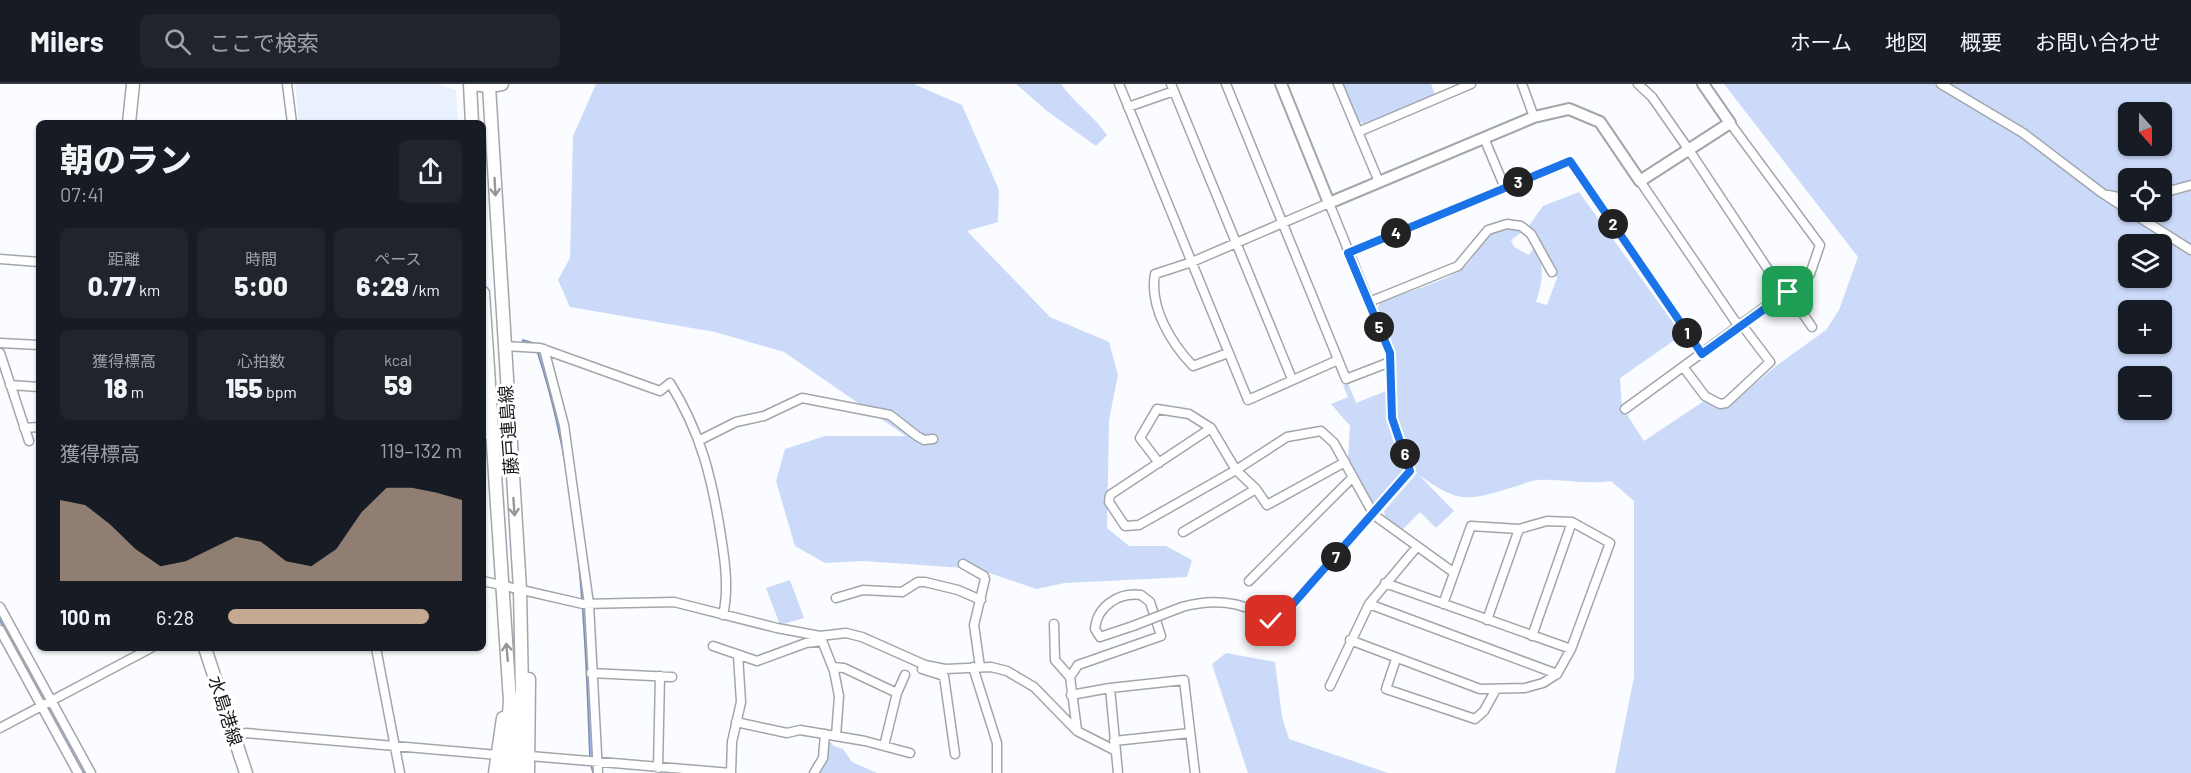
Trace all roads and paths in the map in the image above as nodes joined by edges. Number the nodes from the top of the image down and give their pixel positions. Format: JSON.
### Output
{"nodes":[{"id":1,"x":133,"y":84,"type":"edge"},
{"id":2,"x":287,"y":84,"type":"edge"},
{"id":3,"x":471,"y":84,"type":"edge"},
{"id":4,"x":1119,"y":84,"type":"edge"},
{"id":5,"x":1226,"y":84,"type":"edge"},
{"id":6,"x":1281,"y":84,"type":"edge"},
{"id":7,"x":1338,"y":84,"type":"edge"},
{"id":8,"x":1471,"y":84,"type":"edge"},
{"id":9,"x":1522,"y":84,"type":"edge"},
{"id":10,"x":1638,"y":84,"type":"edge"},
{"id":11,"x":1703,"y":84,"type":"edge"},
{"id":12,"x":1941,"y":84,"type":"edge"},
{"id":13,"x":494,"y":85,"type":"edge"},
{"id":14,"x":1173,"y":87,"type":"edge"},
{"id":15,"x":1128,"y":107,"type":"junction"},
{"id":16,"x":1534,"y":117,"type":"junction"},
{"id":17,"x":129,"y":120,"type":"edge"},
{"id":18,"x":292,"y":120,"type":"edge"},
{"id":19,"x":472,"y":120,"type":"edge"},
{"id":20,"x":1730,"y":123,"type":"junction"},
{"id":21,"x":1358,"y":132,"type":"junction"},
{"id":22,"x":1484,"y":138,"type":"junction"},
{"id":23,"x":1689,"y":150,"type":"junction"},
{"id":24,"x":1640,"y":181,"type":"junction"},
{"id":25,"x":1379,"y":182,"type":"junction"},
{"id":26,"x":2191,"y":185,"type":"edge"},
{"id":27,"x":1505,"y":188,"type":"junction"},
{"id":28,"x":2172,"y":190,"type":"edge"},
{"id":29,"x":2102,"y":194,"type":"junction"},
{"id":30,"x":2118,"y":197,"type":"edge"},
{"id":31,"x":1329,"y":203,"type":"junction"},
{"id":32,"x":2118,"y":204,"type":"edge"},
{"id":33,"x":2147,"y":222,"type":"edge"},
{"id":34,"x":1283,"y":223,"type":"junction"},
{"id":35,"x":1235,"y":243,"type":"junction"},
{"id":36,"x":2191,"y":250,"type":"edge"},
{"id":37,"x":1348,"y":253,"type":"junction"},
{"id":38,"x":0,"y":259,"type":"edge"},
{"id":39,"x":36,"y":262,"type":"edge"},
{"id":40,"x":1192,"y":262,"type":"junction"},
{"id":41,"x":1551,"y":272,"type":"dead end"},
{"id":42,"x":1788,"y":292,"type":"junction"},
{"id":43,"x":1369,"y":302,"type":"junction"},
{"id":44,"x":1742,"y":325,"type":"junction"},
{"id":45,"x":1812,"y":327,"type":"dead end"},
{"id":46,"x":0,"y":343,"type":"edge"},
{"id":47,"x":36,"y":345,"type":"edge"},
{"id":48,"x":504,"y":346,"type":"junction"},
{"id":49,"x":540,"y":348,"type":"junction"},
{"id":50,"x":0,"y":353,"type":"edge"},
{"id":51,"x":1228,"y":353,"type":"junction"},
{"id":52,"x":1702,"y":354,"type":"junction"},
{"id":53,"x":1338,"y":360,"type":"junction"},
{"id":54,"x":1390,"y":362,"type":"junction"},
{"id":55,"x":1684,"y":368,"type":"junction"},
{"id":56,"x":1292,"y":379,"type":"junction"},
{"id":57,"x":10,"y":385,"type":"junction"},
{"id":58,"x":36,"y":387,"type":"edge"},
{"id":59,"x":486,"y":400,"type":"edge"},
{"id":60,"x":1625,"y":409,"type":"dead end"},
{"id":61,"x":36,"y":427,"type":"edge"},
{"id":62,"x":24,"y":428,"type":"junction"},
{"id":63,"x":1211,"y":428,"type":"junction"},
{"id":64,"x":487,"y":435,"type":"edge"},
{"id":65,"x":933,"y":439,"type":"dead end"},
{"id":66,"x":510,"y":440,"type":"junction"},
{"id":67,"x":700,"y":440,"type":"junction"},
{"id":68,"x":29,"y":441,"type":"dead end"},
{"id":69,"x":1345,"y":462,"type":"junction"},
{"id":70,"x":1159,"y":463,"type":"junction"},
{"id":71,"x":1236,"y":470,"type":"junction"},
{"id":72,"x":1353,"y":477,"type":"junction"},
{"id":73,"x":1256,"y":489,"type":"junction"},
{"id":74,"x":1374,"y":515,"type":"junction"},
{"id":75,"x":1572,"y":522,"type":"junction"},
{"id":76,"x":1519,"y":529,"type":"junction"},
{"id":77,"x":1183,"y":532,"type":"dead end"},
{"id":78,"x":1416,"y":548,"type":"junction"},
{"id":79,"x":963,"y":564,"type":"dead end"},
{"id":80,"x":1453,"y":572,"type":"junction"},
{"id":81,"x":1249,"y":581,"type":"dead end"},
{"id":82,"x":486,"y":582,"type":"edge"},
{"id":83,"x":1385,"y":583,"type":"junction"},
{"id":84,"x":501,"y":585,"type":"junction"},
{"id":85,"x":520,"y":589,"type":"junction"},
{"id":86,"x":836,"y":598,"type":"dead end"},
{"id":87,"x":981,"y":600,"type":"junction"},
{"id":88,"x":586,"y":604,"type":"junction"},
{"id":89,"x":1369,"y":604,"type":"junction"},
{"id":90,"x":1443,"y":604,"type":"junction"},
{"id":91,"x":0,"y":607,"type":"edge"},
{"id":92,"x":723,"y":615,"type":"junction"},
{"id":93,"x":1487,"y":620,"type":"junction"},
{"id":94,"x":1054,"y":624,"type":"dead end"},
{"id":95,"x":0,"y":630,"type":"edge"},
{"id":96,"x":1532,"y":636,"type":"junction"},
{"id":97,"x":821,"y":638,"type":"junction"},
{"id":98,"x":1350,"y":640,"type":"junction"},
{"id":99,"x":522,"y":643,"type":"junction"},
{"id":100,"x":713,"y":645,"type":"dead end"},
{"id":101,"x":1571,"y":649,"type":"junction"},
{"id":102,"x":145,"y":651,"type":"edge"},
{"id":103,"x":206,"y":651,"type":"edge"},
{"id":104,"x":377,"y":651,"type":"edge"},
{"id":105,"x":738,"y":654,"type":"junction"},
{"id":106,"x":1396,"y":659,"type":"junction"},
{"id":107,"x":914,"y":660,"type":"junction"},
{"id":108,"x":832,"y":667,"type":"junction"},
{"id":109,"x":976,"y":667,"type":"junction"},
{"id":110,"x":591,"y":673,"type":"junction"},
{"id":111,"x":1557,"y":674,"type":"junction"},
{"id":112,"x":905,"y":675,"type":"dead end"},
{"id":113,"x":660,"y":676,"type":"junction"},
{"id":114,"x":672,"y":677,"type":"dead end"},
{"id":115,"x":1070,"y":677,"type":"junction"},
{"id":116,"x":509,"y":678,"type":"junction"},
{"id":117,"x":1330,"y":686,"type":"dead end"},
{"id":118,"x":1110,"y":688,"type":"junction"},
{"id":119,"x":1495,"y":691,"type":"junction"},
{"id":120,"x":897,"y":693,"type":"junction"},
{"id":121,"x":1071,"y":694,"type":"junction"},
{"id":122,"x":46,"y":703,"type":"junction"},
{"id":123,"x":736,"y":722,"type":"junction"},
{"id":124,"x":0,"y":728,"type":"edge"},
{"id":125,"x":1077,"y":731,"type":"junction"},
{"id":126,"x":1190,"y":733,"type":"junction"},
{"id":127,"x":825,"y":734,"type":"junction"},
{"id":128,"x":836,"y":736,"type":"junction"},
{"id":129,"x":234,"y":737,"type":"junction"},
{"id":130,"x":1114,"y":745,"type":"junction"},
{"id":131,"x":884,"y":746,"type":"junction"},
{"id":132,"x":398,"y":747,"type":"junction"},
{"id":133,"x":910,"y":753,"type":"dead end"},
{"id":134,"x":498,"y":754,"type":"junction"},
{"id":135,"x":956,"y":754,"type":"dead end"},
{"id":136,"x":530,"y":756,"type":"junction"},
{"id":137,"x":596,"y":764,"type":"junction"},
{"id":138,"x":658,"y":768,"type":"junction"},
{"id":139,"x":78,"y":773,"type":"edge"},
{"id":140,"x":91,"y":773,"type":"edge"},
{"id":141,"x":246,"y":773,"type":"edge"},
{"id":142,"x":400,"y":773,"type":"edge"},
{"id":143,"x":495,"y":773,"type":"edge"},
{"id":144,"x":504,"y":773,"type":"edge"},
{"id":145,"x":516,"y":773,"type":"edge"},
{"id":146,"x":528,"y":773,"type":"edge"},
{"id":147,"x":598,"y":773,"type":"edge"},
{"id":148,"x":731,"y":773,"type":"edge"},
{"id":149,"x":814,"y":773,"type":"edge"},
{"id":150,"x":997,"y":773,"type":"edge"},
{"id":151,"x":1118,"y":773,"type":"edge"},
{"id":152,"x":1195,"y":773,"type":"edge"}],
"edges":[{"from":1,"to":17,"type":"main road"},
{"from":2,"to":18,"type":"street"},
{"from":3,"to":13,"type":"main road","name":"藤戸連島線"},
{"from":3,"to":19,"type":"main road","name":"藤戸連島線"},
{"from":4,"to":15,"type":"street"},
{"from":5,"to":34,"type":"street"},
{"from":6,"to":31,"type":"street"},
{"from":7,"to":21,"type":"street"},
{"from":8,"to":21,"type":"street"},
{"from":9,"to":16,"type":"street"},
{"from":10,"to":23,"type":"street"},
{"from":11,"to":20,"type":"street"},
{"from":12,"to":29,"type":"street"},
{"from":13,"to":48,"type":"main road","name":"藤戸連島線","one_way":true},
{"from":14,"to":15,"type":"street"},
{"from":14,"to":35,"type":"street"},
{"from":15,"to":40,"type":"street"},
{"from":16,"to":22,"type":"street"},
{"from":16,"to":24,"type":"street"},
{"from":20,"to":23,"type":"street"},
{"from":20,"to":42,"type":"street"},
{"from":21,"to":25,"type":"street"},
{"from":22,"to":25,"type":"street"},
{"from":22,"to":27,"type":"street"},
{"from":23,"to":24,"type":"street"},
{"from":23,"to":42,"type":"street"},
{"from":24,"to":44,"type":"street"},
{"from":25,"to":31,"type":"street"},
{"from":26,"to":28,"type":"street"},
{"from":27,"to":37,"type":"street"},
{"from":27,"to":52,"type":"street"},
{"from":29,"to":30,"type":"street"},
{"from":29,"to":32,"type":"street"},
{"from":31,"to":34,"type":"street"},
{"from":31,"to":37,"type":"street"},
{"from":33,"to":36,"type":"street"},
{"from":34,"to":35,"type":"street"},
{"from":34,"to":53,"type":"street"},
{"from":35,"to":40,"type":"street"},
{"from":35,"to":56,"type":"street"},
{"from":37,"to":43,"type":"street"},
{"from":38,"to":39,"type":"street"},
{"from":40,"to":51,"type":"street"},
{"from":40,"to":51,"type":"street"},
{"from":41,"to":43,"type":"street"},
{"from":42,"to":44,"type":"street"},
{"from":42,"to":45,"type":"street"},
{"from":43,"to":54,"type":"street"},
{"from":44,"to":52,"type":"street"},
{"from":44,"to":55,"type":"street"},
{"from":46,"to":47,"type":"street"},
{"from":48,"to":49,"type":"street"},
{"from":48,"to":66,"type":"main road","name":"藤戸連島線"},
{"from":49,"to":67,"type":"street"},
{"from":49,"to":88,"type":"street"},
{"from":50,"to":57,"type":"street"},
{"from":51,"to":56,"type":"street"},
{"from":52,"to":55,"type":"street"},
{"from":53,"to":54,"type":"street"},
{"from":53,"to":56,"type":"street"},
{"from":54,"to":74,"type":"street"},
{"from":55,"to":60,"type":"street"},
{"from":57,"to":58,"type":"street"},
{"from":57,"to":62,"type":"street"},
{"from":59,"to":64,"type":"main road","name":"藤戸連島線"},
{"from":61,"to":62,"type":"street"},
{"from":62,"to":68,"type":"street"},
{"from":63,"to":70,"type":"street"},
{"from":63,"to":70,"type":"street"},
{"from":63,"to":71,"type":"street"},
{"from":64,"to":66,"type":"street"},
{"from":64,"to":84,"type":"main road","name":"藤戸連島線"},
{"from":65,"to":67,"type":"street"},
{"from":66,"to":85,"type":"main road","name":"藤戸連島線","one_way":true},
{"from":67,"to":92,"type":"street"},
{"from":69,"to":71,"type":"street"},
{"from":69,"to":72,"type":"street"},
{"from":69,"to":73,"type":"street"},
{"from":70,"to":71,"type":"street"},
{"from":71,"to":73,"type":"street"},
{"from":72,"to":74,"type":"street"},
{"from":72,"to":81,"type":"street"},
{"from":73,"to":77,"type":"street"},
{"from":74,"to":78,"type":"street"},
{"from":74,"to":115,"type":"street","bridge":true},
{"from":75,"to":76,"type":"street"},
{"from":75,"to":96,"type":"street"},
{"from":75,"to":101,"type":"street"},
{"from":76,"to":80,"type":"street"},
{"from":76,"to":93,"type":"street"},
{"from":78,"to":80,"type":"street"},
{"from":78,"to":83,"type":"street"},
{"from":79,"to":87,"type":"street"},
{"from":80,"to":90,"type":"street"},
{"from":82,"to":84,"type":"street"},
{"from":83,"to":89,"type":"street"},
{"from":83,"to":90,"type":"street"},
{"from":84,"to":85,"type":"street"},
{"from":116,"to":84,"type":"main road","name":"藤戸連島線","one_way":true},
{"from":85,"to":88,"type":"street"},
{"from":85,"to":99,"type":"main road","name":"藤戸連島線"},
{"from":86,"to":87,"type":"street"},
{"from":87,"to":109,"type":"street"},
{"from":88,"to":92,"type":"street"},
{"from":88,"to":110,"type":"street"},
{"from":89,"to":98,"type":"street"},
{"from":89,"to":111,"type":"street"},
{"from":90,"to":93,"type":"street"},
{"from":91,"to":122,"type":"street"},
{"from":92,"to":97,"type":"street"},
{"from":93,"to":96,"type":"street"},
{"from":94,"to":115,"type":"street"},
{"from":95,"to":122,"type":"street"},
{"from":96,"to":101,"type":"street"},
{"from":97,"to":105,"type":"street"},
{"from":97,"to":107,"type":"street"},
{"from":97,"to":108,"type":"street"},
{"from":98,"to":106,"type":"street"},
{"from":98,"to":117,"type":"street"},
{"from":99,"to":136,"type":"main road"},
{"from":99,"to":145,"type":"main road","name":"藤戸連島線"},
{"from":100,"to":105,"type":"street"},
{"from":101,"to":111,"type":"street"},
{"from":102,"to":122,"type":"street"},
{"from":103,"to":129,"type":"main road","name":"水島港線"},
{"from":104,"to":132,"type":"street"},
{"from":105,"to":123,"type":"street"},
{"from":106,"to":119,"type":"street"},
{"from":106,"to":119,"type":"street"},
{"from":107,"to":109,"type":"street"},
{"from":107,"to":135,"type":"street"},
{"from":108,"to":120,"type":"street"},
{"from":108,"to":128,"type":"street"},
{"from":109,"to":125,"type":"street"},
{"from":109,"to":150,"type":"street"},
{"from":110,"to":113,"type":"street"},
{"from":110,"to":137,"type":"street"},
{"from":111,"to":119,"type":"street"},
{"from":112,"to":120,"type":"street"},
{"from":113,"to":114,"type":"street"},
{"from":113,"to":138,"type":"street"},
{"from":115,"to":121,"type":"street"},
{"from":116,"to":134,"type":"main road"},
{"from":116,"to":144,"type":"main road","name":"藤戸連島線"},
{"from":118,"to":121,"type":"street"},
{"from":118,"to":126,"type":"street"},
{"from":118,"to":130,"type":"street"},
{"from":120,"to":131,"type":"street"},
{"from":121,"to":125,"type":"street"},
{"from":122,"to":124,"type":"street"},
{"from":122,"to":139,"type":"street"},
{"from":122,"to":140,"type":"street"},
{"from":123,"to":127,"type":"street"},
{"from":123,"to":148,"type":"street"},
{"from":125,"to":130,"type":"street"},
{"from":126,"to":130,"type":"street"},
{"from":126,"to":152,"type":"street"},
{"from":127,"to":128,"type":"street"},
{"from":127,"to":149,"type":"street"},
{"from":128,"to":131,"type":"street"},
{"from":129,"to":132,"type":"street"},
{"from":129,"to":141,"type":"main road","name":"水島港線"},
{"from":130,"to":151,"type":"street"},
{"from":131,"to":133,"type":"street"},
{"from":132,"to":134,"type":"street"},
{"from":132,"to":142,"type":"street"},
{"from":134,"to":143,"type":"main road"},
{"from":136,"to":137,"type":"street"},
{"from":136,"to":146,"type":"main road"},
{"from":137,"to":138,"type":"street"},
{"from":137,"to":147,"type":"street"},
{"from":138,"to":148,"type":"street"}]}
